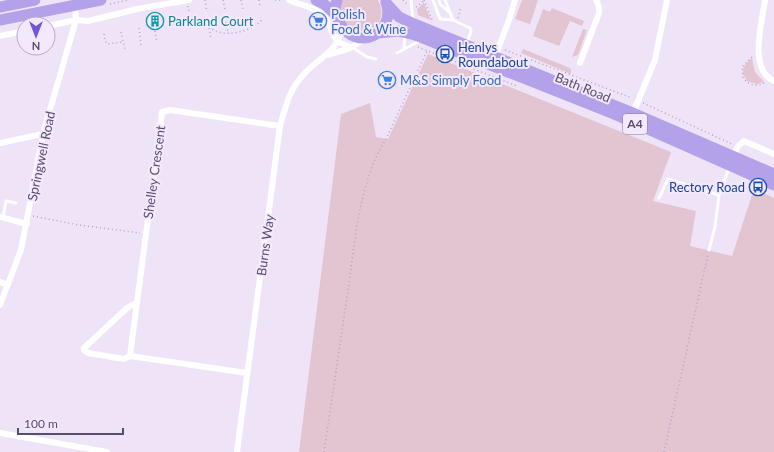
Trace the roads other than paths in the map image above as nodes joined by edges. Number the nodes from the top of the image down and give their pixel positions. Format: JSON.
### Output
{"nodes":[{"id":1,"x":35,"y":0,"type":"edge"},
{"id":2,"x":101,"y":0,"type":"edge"},
{"id":3,"x":189,"y":0,"type":"edge"},
{"id":4,"x":289,"y":0,"type":"edge"},
{"id":5,"x":316,"y":0,"type":"edge"},
{"id":6,"x":337,"y":0,"type":"edge"},
{"id":7,"x":411,"y":0,"type":"edge"},
{"id":8,"x":434,"y":0,"type":"edge"},
{"id":9,"x":439,"y":0,"type":"edge"},
{"id":10,"x":445,"y":0,"type":"edge"},
{"id":11,"x":515,"y":0,"type":"edge"},
{"id":12,"x":596,"y":0,"type":"edge"},
{"id":13,"x":668,"y":0,"type":"edge"},
{"id":14,"x":765,"y":0,"type":"edge"},
{"id":15,"x":386,"y":2,"type":"edge"},
{"id":16,"x":75,"y":5,"type":"junction"},
{"id":17,"x":0,"y":8,"type":"edge"},
{"id":18,"x":335,"y":14,"type":"junction"},
{"id":19,"x":451,"y":14,"type":"junction"},
{"id":20,"x":0,"y":20,"type":"edge"},
{"id":21,"x":76,"y":20,"type":"junction"},
{"id":22,"x":453,"y":20,"type":"junction"},
{"id":23,"x":56,"y":24,"type":"edge"},
{"id":24,"x":342,"y":27,"type":"junction"},
{"id":25,"x":408,"y":28,"type":"junction"},
{"id":26,"x":16,"y":33,"type":"edge"},
{"id":27,"x":378,"y":33,"type":"junction"},
{"id":28,"x":0,"y":36,"type":"edge"},
{"id":29,"x":368,"y":38,"type":"junction"},
{"id":30,"x":424,"y":38,"type":"junction"},
{"id":31,"x":336,"y":39,"type":"junction"},
{"id":32,"x":466,"y":46,"type":"junction"},
{"id":33,"x":352,"y":47,"type":"junction"},
{"id":34,"x":404,"y":48,"type":"junction"},
{"id":35,"x":397,"y":53,"type":"dead end"},
{"id":36,"x":497,"y":53,"type":"junction"},
{"id":37,"x":327,"y":55,"type":"junction"},
{"id":38,"x":376,"y":60,"type":"dead end"},
{"id":39,"x":580,"y":63,"type":"dead end"},
{"id":40,"x":771,"y":79,"type":"edge"},
{"id":41,"x":633,"y":113,"type":"junction"},
{"id":42,"x":280,"y":126,"type":"junction"},
{"id":43,"x":43,"y":134,"type":"junction"},
{"id":44,"x":0,"y":143,"type":"edge"},
{"id":45,"x":736,"y":151,"type":"junction"},
{"id":46,"x":774,"y":154,"type":"edge"},
{"id":47,"x":730,"y":167,"type":"junction"},
{"id":48,"x":774,"y":174,"type":"edge"},
{"id":49,"x":774,"y":185,"type":"edge"},
{"id":50,"x":719,"y":195,"type":"junction"},
{"id":51,"x":659,"y":198,"type":"dead end"},
{"id":52,"x":16,"y":203,"type":"dead end"},
{"id":53,"x":0,"y":204,"type":"edge"},
{"id":54,"x":5,"y":206,"type":"junction"},
{"id":55,"x":2,"y":218,"type":"edge"},
{"id":56,"x":27,"y":224,"type":"junction"},
{"id":57,"x":709,"y":250,"type":"road end"},
{"id":58,"x":0,"y":282,"type":"edge"},
{"id":59,"x":8,"y":285,"type":"junction"},
{"id":60,"x":136,"y":303,"type":"junction"},
{"id":61,"x":0,"y":305,"type":"edge"},
{"id":62,"x":130,"y":356,"type":"junction"},
{"id":63,"x":247,"y":373,"type":"junction"},
{"id":64,"x":0,"y":433,"type":"edge"},
{"id":65,"x":107,"y":452,"type":"edge"},
{"id":66,"x":237,"y":452,"type":"edge"}],
"edges":[{"from":1,"to":17,"type":"highway"},
{"from":2,"to":16,"type":"highway"},
{"from":3,"to":21,"type":"street"},
{"from":4,"to":31,"type":"street"},
{"from":5,"to":18,"type":"highway"},
{"from":6,"to":18,"type":"highway"},
{"from":7,"to":25,"type":"lane"},
{"from":8,"to":22,"type":"lane"},
{"from":9,"to":19,"type":"lane"},
{"from":10,"to":19,"type":"lane"},
{"from":11,"to":36,"type":"street"},
{"from":12,"to":39,"type":"street"},
{"from":13,"to":41,"type":"street"},
{"from":14,"to":40,"type":"street"},
{"from":15,"to":25,"type":"highway","name":"Bath Road","number":"A4"},
{"from":15,"to":27,"type":"highway"},
{"from":16,"to":20,"type":"highway"},
{"from":16,"to":21,"type":"street","name":"Springwell Road"},
{"from":18,"to":24,"type":"highway"},
{"from":19,"to":22,"type":"lane"},
{"from":21,"to":23,"type":"street"},
{"from":21,"to":43,"type":"street","name":"Springwell Road"},
{"from":22,"to":32,"type":"lane"},
{"from":24,"to":29,"type":"highway"},
{"from":24,"to":31,"type":"street","name":"Burns Way"},
{"from":25,"to":27,"type":"highway","name":"Bath Road","number":"A4"},
{"from":25,"to":30,"type":"highway","name":"Bath Road","number":"A4"},
{"from":25,"to":32,"type":"highway","name":"Bath Road","number":"A4"},
{"from":25,"to":34,"type":"lane"},
{"from":26,"to":28,"type":"street"},
{"from":27,"to":29,"type":"highway"},
{"from":29,"to":33,"type":"street","name":"Burns Way"},
{"from":30,"to":34,"type":"lane"},
{"from":30,"to":47,"type":"highway","name":"Bath Road","number":"A4"},
{"from":31,"to":33,"type":"street"},
{"from":31,"to":37,"type":"street","name":"Burns Way"},
{"from":32,"to":36,"type":"highway","name":"Bath Road","number":"A4"},
{"from":33,"to":37,"type":"street","name":"Burns Way"},
{"from":33,"to":38,"type":"lane"},
{"from":34,"to":35,"type":"lane"},
{"from":36,"to":41,"type":"highway","name":"Bath Road","number":"A4"},
{"from":37,"to":42,"type":"street","name":"Burns Way"},
{"from":41,"to":45,"type":"highway","name":"Bath Road","number":"A4"},
{"from":42,"to":60,"type":"street","name":"Shelley Crescent"},
{"from":42,"to":63,"type":"street","name":"Burns Way"},
{"from":43,"to":44,"type":"street"},
{"from":43,"to":56,"type":"street","name":"Springwell Road"},
{"from":45,"to":46,"type":"street","name":"Bath Road"},
{"from":45,"to":48,"type":"highway","name":"Bath Road","number":"A4"},
{"from":47,"to":49,"type":"highway","name":"Bath Road","number":"A4"},
{"from":47,"to":50,"type":"lane"},
{"from":50,"to":51,"type":"lane"},
{"from":50,"to":57,"type":"lane"},
{"from":52,"to":54,"type":"lane"},
{"from":53,"to":54,"type":"lane"},
{"from":54,"to":55,"type":"lane"},
{"from":55,"to":56,"type":"street"},
{"from":56,"to":59,"type":"street","name":"Springwell Road"},
{"from":58,"to":59,"type":"street"},
{"from":59,"to":61,"type":"street","name":"Springwell Road"},
{"from":60,"to":62,"type":"street","name":"Shelley Crescent"},
{"from":60,"to":62,"type":"street"},
{"from":62,"to":63,"type":"street"},
{"from":63,"to":66,"type":"street","name":"Burns Way"},
{"from":64,"to":65,"type":"street"}]}
